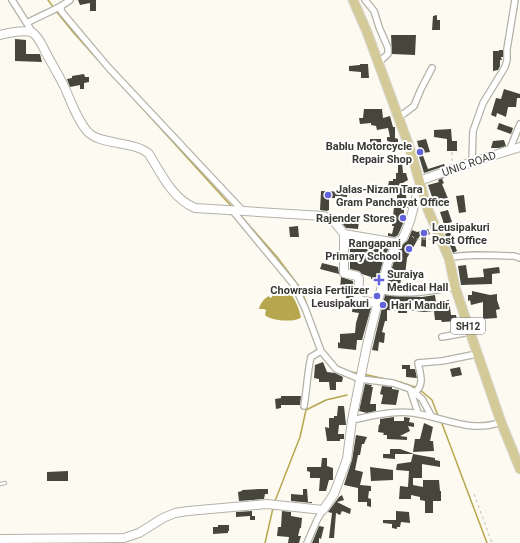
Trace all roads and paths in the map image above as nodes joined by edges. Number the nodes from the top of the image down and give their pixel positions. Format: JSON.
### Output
{"nodes":[{"id":1,"x":12,"y":0,"type":"edge"},
{"id":2,"x":70,"y":0,"type":"edge"},
{"id":3,"x":353,"y":0,"type":"edge"},
{"id":4,"x":365,"y":0,"type":"edge"},
{"id":5,"x":515,"y":0,"type":"edge"},
{"id":6,"x":60,"y":7,"type":"junction"},
{"id":7,"x":27,"y":23,"type":"junction"},
{"id":8,"x":33,"y":34,"type":"junction"},
{"id":9,"x":0,"y":35,"type":"edge"},
{"id":10,"x":378,"y":63,"type":"junction"},
{"id":11,"x":432,"y":68,"type":"dead end"},
{"id":12,"x":398,"y":118,"type":"junction"},
{"id":13,"x":520,"y":124,"type":"edge"},
{"id":14,"x":520,"y":147,"type":"edge"},
{"id":15,"x":509,"y":151,"type":"junction"},
{"id":16,"x":452,"y":152,"type":"dead end"},
{"id":17,"x":472,"y":162,"type":"junction"},
{"id":18,"x":453,"y":169,"type":"junction"},
{"id":19,"x":419,"y":181,"type":"junction"},
{"id":20,"x":422,"y":190,"type":"junction"},
{"id":21,"x":232,"y":210,"type":"junction"},
{"id":22,"x":242,"y":210,"type":"junction"},
{"id":23,"x":405,"y":231,"type":"junction"},
{"id":24,"x":344,"y":234,"type":"junction"},
{"id":25,"x":440,"y":237,"type":"junction"},
{"id":26,"x":397,"y":243,"type":"junction"},
{"id":27,"x":449,"y":258,"type":"junction"},
{"id":28,"x":520,"y":258,"type":"edge"},
{"id":29,"x":455,"y":287,"type":"junction"},
{"id":30,"x":380,"y":290,"type":"junction"},
{"id":31,"x":377,"y":303,"type":"junction"},
{"id":32,"x":470,"y":332,"type":"junction"},
{"id":33,"x":442,"y":337,"type":"dead end"},
{"id":34,"x":321,"y":351,"type":"junction"},
{"id":35,"x":477,"y":354,"type":"junction"},
{"id":36,"x":361,"y":375,"type":"junction"},
{"id":37,"x":416,"y":389,"type":"junction"},
{"id":38,"x":304,"y":406,"type":"dead end"},
{"id":39,"x":418,"y":413,"type":"junction"},
{"id":40,"x":434,"y":418,"type":"junction"},
{"id":41,"x":352,"y":420,"type":"junction"},
{"id":42,"x":501,"y":422,"type":"junction"},
{"id":43,"x":520,"y":469,"type":"edge"},
{"id":44,"x":5,"y":483,"type":"dead end"},
{"id":45,"x":0,"y":484,"type":"edge"},
{"id":46,"x":474,"y":494,"type":"dead end"},
{"id":47,"x":323,"y":510,"type":"junction"},
{"id":48,"x":0,"y":539,"type":"edge"},
{"id":49,"x":307,"y":543,"type":"edge"},
{"id":50,"x":492,"y":543,"type":"edge"}],
"edges":[{"from":1,"to":7,"type":"street"},
{"from":2,"to":6,"type":"street"},
{"from":3,"to":10,"type":"main road","number":"SH12"},
{"from":4,"to":10,"type":"street"},
{"from":5,"to":17,"type":"street"},
{"from":6,"to":7,"type":"street"},
{"from":6,"to":22,"type":"street"},
{"from":7,"to":8,"type":"street"},
{"from":8,"to":9,"type":"street"},
{"from":8,"to":21,"type":"street"},
{"from":10,"to":12,"type":"main road","number":"SH12"},
{"from":11,"to":12,"type":"street"},
{"from":12,"to":19,"type":"main road","number":"SH12"},
{"from":13,"to":15,"type":"street"},
{"from":14,"to":15,"type":"street","name":"UNIC ROAD"},
{"from":15,"to":17,"type":"street","name":"UNIC ROAD"},
{"from":16,"to":18,"type":"path"},
{"from":17,"to":18,"type":"street","name":"UNIC ROAD"},
{"from":18,"to":19,"type":"street","name":"UNIC ROAD"},
{"from":19,"to":20,"type":"main road","number":"SH12"},
{"from":20,"to":23,"type":"street"},
{"from":20,"to":25,"type":"main road","number":"SH12"},
{"from":21,"to":22,"type":"street"},
{"from":21,"to":34,"type":"street"},
{"from":22,"to":24,"type":"street"},
{"from":23,"to":25,"type":"path"},
{"from":23,"to":26,"type":"street"},
{"from":24,"to":26,"type":"street"},
{"from":24,"to":31,"type":"street"},
{"from":25,"to":27,"type":"main road","number":"SH12"},
{"from":26,"to":30,"type":"street"},
{"from":27,"to":28,"type":"street"},
{"from":27,"to":29,"type":"main road","number":"SH12"},
{"from":29,"to":30,"type":"street"},
{"from":29,"to":32,"type":"main road","number":"SH12"},
{"from":30,"to":31,"type":"street"},
{"from":31,"to":36,"type":"street"},
{"from":32,"to":33,"type":"street"},
{"from":32,"to":35,"type":"main road","number":"SH12"},
{"from":34,"to":36,"type":"street"},
{"from":34,"to":38,"type":"street"},
{"from":35,"to":37,"type":"street"},
{"from":35,"to":42,"type":"main road","number":"SH12"},
{"from":36,"to":37,"type":"street"},
{"from":36,"to":41,"type":"street"},
{"from":37,"to":39,"type":"street"},
{"from":37,"to":40,"type":"street"},
{"from":39,"to":40,"type":"street"},
{"from":39,"to":41,"type":"street"},
{"from":40,"to":42,"type":"street"},
{"from":41,"to":47,"type":"street"},
{"from":42,"to":43,"type":"main road","number":"SH12"},
{"from":44,"to":45,"type":"lane"},
{"from":46,"to":50,"type":"path"},
{"from":47,"to":48,"type":"street"},
{"from":47,"to":49,"type":"street"}]}
